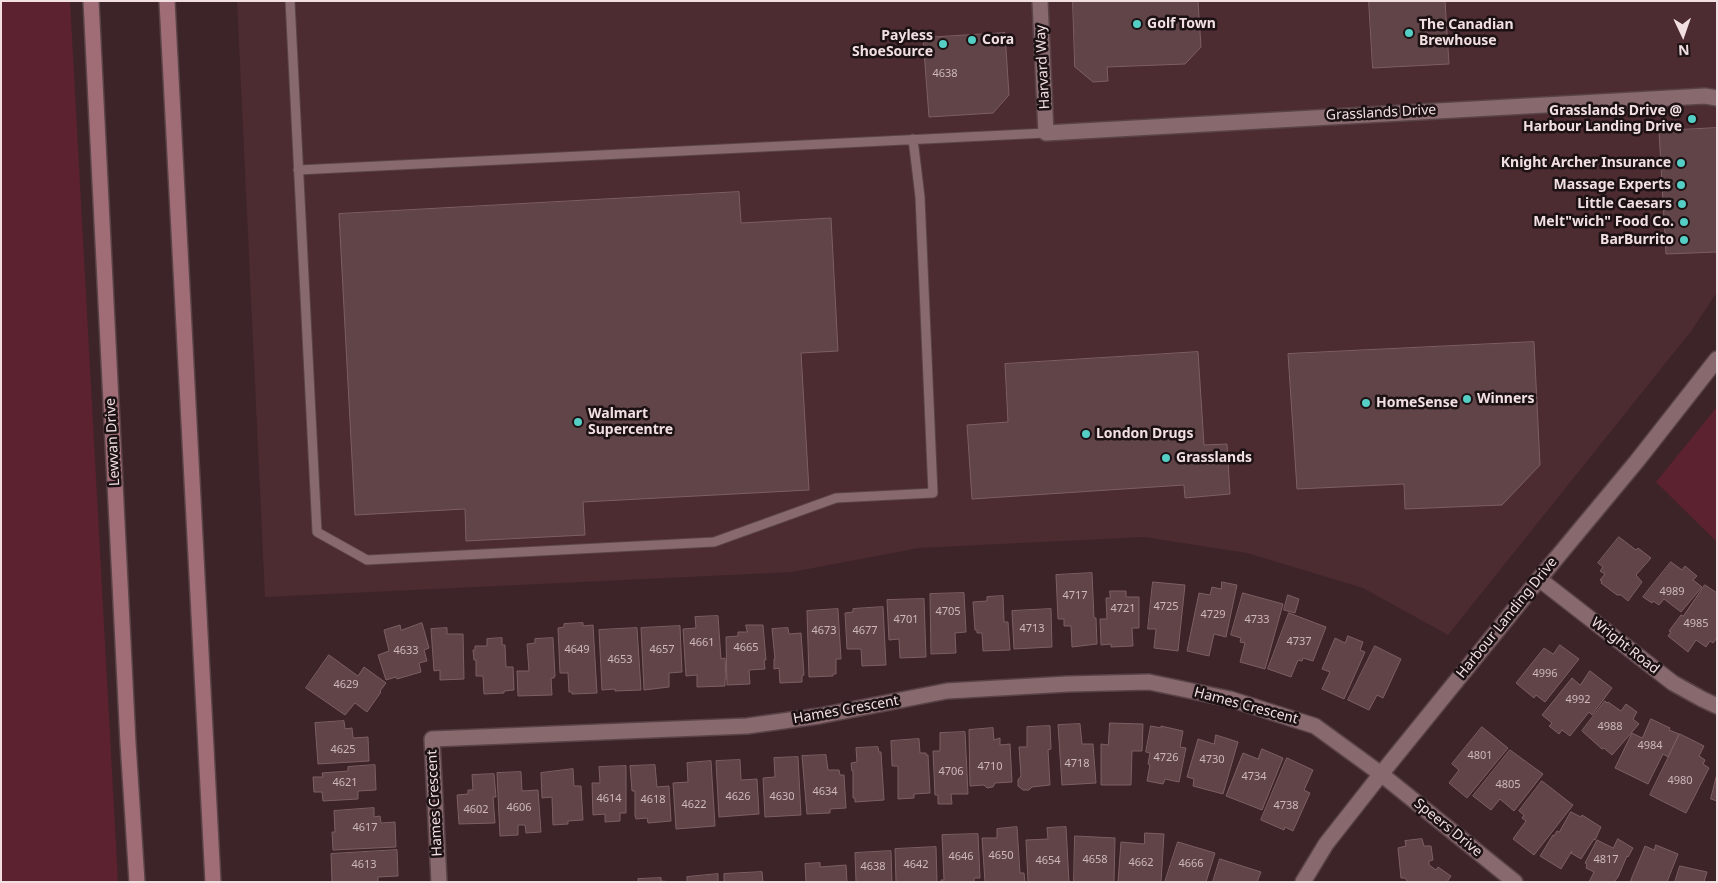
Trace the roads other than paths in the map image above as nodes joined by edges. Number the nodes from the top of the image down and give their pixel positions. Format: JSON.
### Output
{"nodes":[{"id":1,"x":90,"y":1,"type":"edge"},
{"id":2,"x":157,"y":1,"type":"edge"},
{"id":3,"x":167,"y":1,"type":"edge"},
{"id":4,"x":290,"y":1,"type":"edge"},
{"id":5,"x":1040,"y":1,"type":"edge"},
{"id":6,"x":1717,"y":98,"type":"edge"},
{"id":7,"x":1046,"y":133,"type":"junction"},
{"id":8,"x":912,"y":139,"type":"junction"},
{"id":9,"x":174,"y":151,"type":"junction"},
{"id":10,"x":298,"y":170,"type":"junction"},
{"id":11,"x":1717,"y":359,"type":"edge"},
{"id":12,"x":1539,"y":578,"type":"junction"},
{"id":13,"x":1717,"y":706,"type":"edge"},
{"id":14,"x":128,"y":743,"type":"junction"},
{"id":15,"x":1381,"y":774,"type":"junction"},
{"id":16,"x":1511,"y":881,"type":"edge"},
{"id":17,"x":137,"y":882,"type":"edge"},
{"id":18,"x":148,"y":882,"type":"edge"},
{"id":19,"x":213,"y":882,"type":"edge"},
{"id":20,"x":439,"y":882,"type":"edge"},
{"id":21,"x":1303,"y":882,"type":"edge"}],
"edges":[{"from":1,"to":14,"type":"main road","name":"Lewvan Drive"},
{"from":2,"to":9,"type":"main road"},
{"from":3,"to":9,"type":"main road"},
{"from":4,"to":10,"type":"lane"},
{"from":5,"to":7,"type":"street","name":"Harvard Way"},
{"from":6,"to":7,"type":"street","name":"Grasslands Drive"},
{"from":7,"to":8,"type":"lane"},
{"from":8,"to":10,"type":"lane"},
{"from":8,"to":10,"type":"lane"},
{"from":9,"to":19,"type":"main road"},
{"from":11,"to":12,"type":"street","name":"Harbour Landing Drive"},
{"from":12,"to":13,"type":"street","name":"Wright Road"},
{"from":12,"to":15,"type":"street","name":"Harbour Landing Drive"},
{"from":14,"to":17,"type":"main road","name":"Lewvan Drive"},
{"from":14,"to":18,"type":"main road"},
{"from":15,"to":16,"type":"street","name":"Speers Drive"},
{"from":15,"to":20,"type":"street","name":"Hames Crescent"},
{"from":15,"to":21,"type":"street","name":"Harbour Landing Drive"}]}
